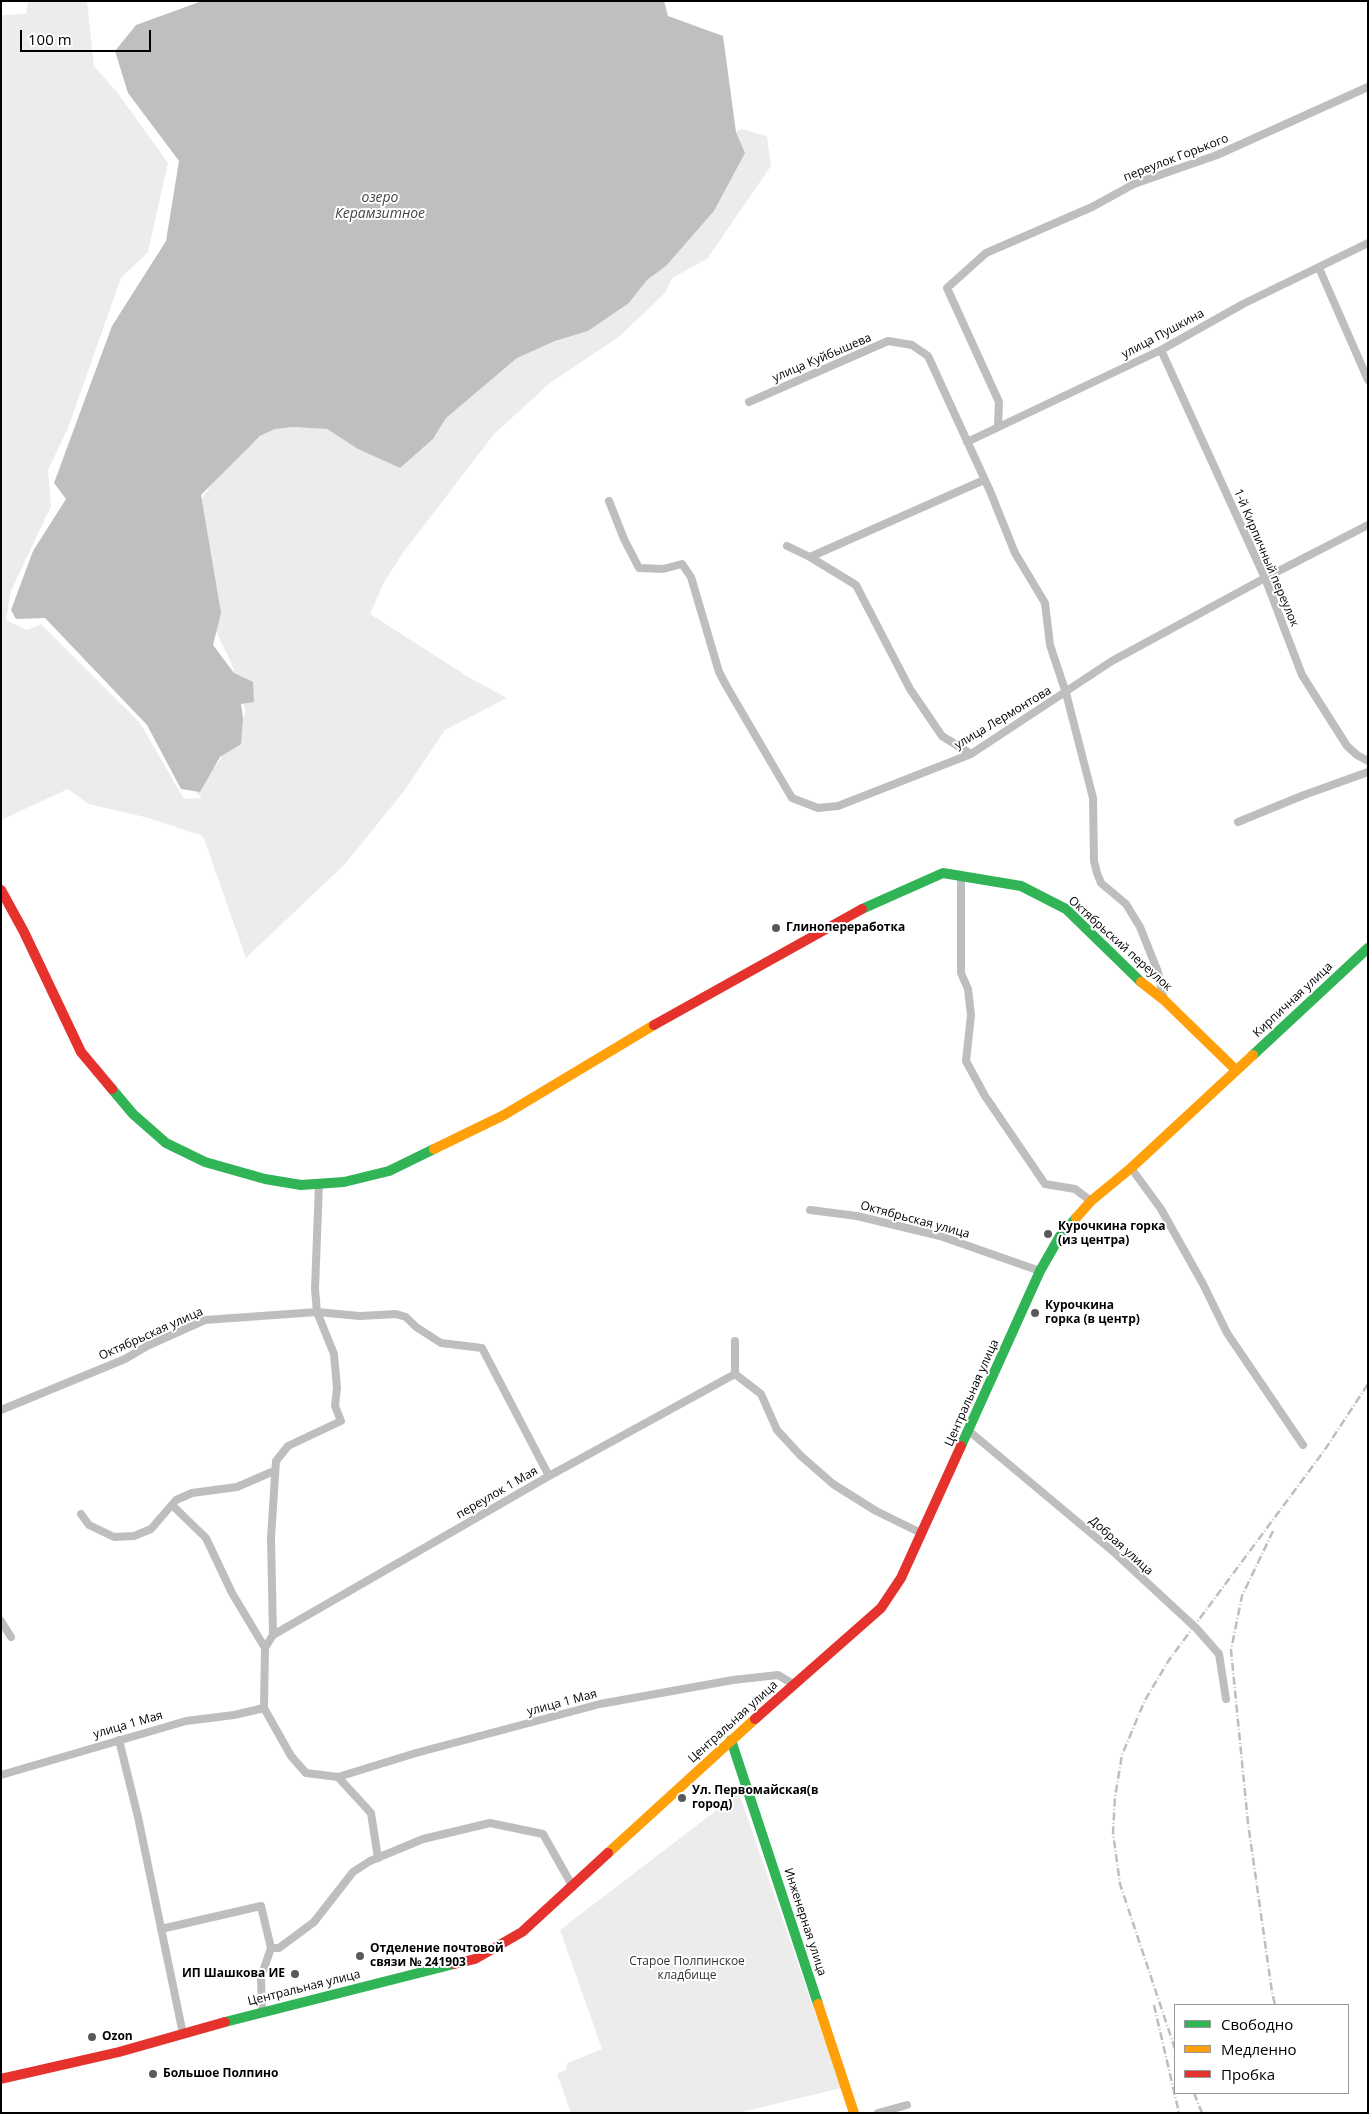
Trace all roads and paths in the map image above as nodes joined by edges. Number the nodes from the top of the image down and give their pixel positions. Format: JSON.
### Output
{"nodes":[{"id":1,"x":1368,"y":87,"type":"edge"},
{"id":2,"x":1368,"y":243,"type":"edge"},
{"id":3,"x":1318,"y":268,"type":"junction"},
{"id":4,"x":1161,"y":350,"type":"junction"},
{"id":5,"x":1368,"y":379,"type":"edge"},
{"id":6,"x":748,"y":402,"type":"dead end"},
{"id":7,"x":998,"y":425,"type":"junction"},
{"id":8,"x":967,"y":442,"type":"junction"},
{"id":9,"x":984,"y":480,"type":"junction"},
{"id":10,"x":610,"y":501,"type":"dead end"},
{"id":11,"x":1368,"y":525,"type":"edge"},
{"id":12,"x":787,"y":546,"type":"dead end"},
{"id":13,"x":810,"y":557,"type":"junction"},
{"id":14,"x":1264,"y":578,"type":"junction"},
{"id":15,"x":1066,"y":693,"type":"junction"},
{"id":16,"x":971,"y":754,"type":"junction"},
{"id":17,"x":1368,"y":761,"type":"edge"},
{"id":18,"x":1368,"y":772,"type":"edge"},
{"id":19,"x":1238,"y":822,"type":"dead end"},
{"id":20,"x":962,"y":875,"type":"junction"},
{"id":21,"x":1,"y":890,"type":"edge"},
{"id":22,"x":1368,"y":948,"type":"edge"},
{"id":23,"x":1164,"y":1000,"type":"junction"},
{"id":24,"x":1236,"y":1070,"type":"junction"},
{"id":25,"x":1130,"y":1168,"type":"junction"},
{"id":26,"x":319,"y":1184,"type":"junction"},
{"id":27,"x":1091,"y":1201,"type":"junction"},
{"id":28,"x":810,"y":1210,"type":"dead end"},
{"id":29,"x":1040,"y":1271,"type":"junction"},
{"id":30,"x":317,"y":1312,"type":"junction"},
{"id":31,"x":735,"y":1340,"type":"dead end"},
{"id":32,"x":735,"y":1374,"type":"junction"},
{"id":33,"x":1,"y":1410,"type":"edge"},
{"id":34,"x":969,"y":1432,"type":"junction"},
{"id":35,"x":1302,"y":1445,"type":"dead end"},
{"id":36,"x":274,"y":1471,"type":"junction"},
{"id":37,"x":549,"y":1476,"type":"junction"},
{"id":38,"x":172,"y":1505,"type":"junction"},
{"id":39,"x":81,"y":1514,"type":"dead end"},
{"id":40,"x":921,"y":1533,"type":"junction"},
{"id":41,"x":1,"y":1621,"type":"edge"},
{"id":42,"x":273,"y":1635,"type":"junction"},
{"id":43,"x":12,"y":1637,"type":"dead end"},
{"id":44,"x":265,"y":1648,"type":"junction"},
{"id":45,"x":793,"y":1684,"type":"junction"},
{"id":46,"x":1226,"y":1699,"type":"dead end"},
{"id":47,"x":264,"y":1708,"type":"junction"},
{"id":48,"x":119,"y":1740,"type":"junction"},
{"id":49,"x":731,"y":1740,"type":"junction"},
{"id":50,"x":1,"y":1775,"type":"edge"},
{"id":51,"x":338,"y":1777,"type":"junction"},
{"id":52,"x":378,"y":1858,"type":"junction"},
{"id":53,"x":573,"y":1887,"type":"junction"},
{"id":54,"x":161,"y":1929,"type":"junction"},
{"id":55,"x":271,"y":1948,"type":"junction"},
{"id":56,"x":262,"y":2011,"type":"junction"},
{"id":57,"x":183,"y":2034,"type":"junction"},
{"id":58,"x":1,"y":2079,"type":"edge"},
{"id":59,"x":908,"y":2104,"type":"dead end"},
{"id":60,"x":854,"y":2113,"type":"edge"},
{"id":61,"x":878,"y":2113,"type":"edge"}],
"edges":[{"from":1,"to":7,"type":"street","name":"переулок Горького"},
{"from":2,"to":3,"type":"street","name":"улица Пушкина"},
{"from":3,"to":4,"type":"street","name":"улица Пушкина"},
{"from":3,"to":5,"type":"street"},
{"from":4,"to":7,"type":"street","name":"улица Пушкина"},
{"from":4,"to":14,"type":"street","name":"1-й Кирпичный переулок"},
{"from":6,"to":8,"type":"street","name":"улица Куйбышева"},
{"from":7,"to":8,"type":"street","name":"улица Пушкина"},
{"from":8,"to":9,"type":"street","name":"улица Куйбышева"},
{"from":9,"to":13,"type":"street"},
{"from":9,"to":15,"type":"street","name":"улица Куйбышева"},
{"from":10,"to":16,"type":"street","name":"улица Лермонтова"},
{"from":11,"to":14,"type":"street","name":"улица Лермонтова"},
{"from":12,"to":13,"type":"street"},
{"from":13,"to":16,"type":"street"},
{"from":14,"to":15,"type":"street","name":"улица Лермонтова"},
{"from":14,"to":17,"type":"street","name":"1-й Кирпичный переулок"},
{"from":15,"to":16,"type":"street","name":"улица Лермонтова"},
{"from":15,"to":23,"type":"street","name":"улица Куйбышева"},
{"from":18,"to":19,"type":"street"},
{"from":20,"to":23,"type":"street","name":"Октябрьский переулок"},
{"from":20,"to":26,"type":"street","name":"Октябрьский переулок"},
{"from":20,"to":27,"type":"street"},
{"from":21,"to":26,"type":"street","name":"Октябрьский переулок"},
{"from":22,"to":24,"type":"street","name":"Кирпичная улица"},
{"from":23,"to":24,"type":"street","name":"Октябрьский переулок"},
{"from":24,"to":25,"type":"street","name":"Центральная улица"},
{"from":25,"to":27,"type":"street","name":"Центральная улица"},
{"from":25,"to":35,"type":"street"},
{"from":26,"to":30,"type":"street"},
{"from":27,"to":29,"type":"street","name":"Центральная улица"},
{"from":28,"to":29,"type":"street","name":"Октябрьская улица"},
{"from":29,"to":34,"type":"street","name":"Центральная улица"},
{"from":30,"to":33,"type":"street","name":"Октябрьская улица"},
{"from":30,"to":36,"type":"street"},
{"from":30,"to":37,"type":"street","name":"Октябрьская улица"},
{"from":31,"to":32,"type":"street"},
{"from":32,"to":37,"type":"street","name":"переулок 1 Мая"},
{"from":32,"to":40,"type":"street"},
{"from":34,"to":40,"type":"street","name":"Центральная улица"},
{"from":34,"to":46,"type":"street","name":"Добрая улица"},
{"from":36,"to":38,"type":"street"},
{"from":36,"to":42,"type":"street"},
{"from":37,"to":42,"type":"street","name":"переулок 1 Мая"},
{"from":38,"to":39,"type":"street"},
{"from":38,"to":44,"type":"street"},
{"from":40,"to":45,"type":"street","name":"Центральная улица"},
{"from":41,"to":43,"type":"street"},
{"from":42,"to":44,"type":"street"},
{"from":44,"to":47,"type":"street"},
{"from":45,"to":49,"type":"street","name":"Центральная улица"},
{"from":45,"to":51,"type":"street","name":"улица 1 Мая"},
{"from":47,"to":48,"type":"street","name":"улица 1 Мая"},
{"from":47,"to":51,"type":"street"},
{"from":48,"to":50,"type":"street","name":"улица 1 Мая"},
{"from":48,"to":54,"type":"street"},
{"from":49,"to":53,"type":"street","name":"Центральная улица"},
{"from":49,"to":60,"type":"street","name":"Инженерная улица"},
{"from":51,"to":52,"type":"street"},
{"from":52,"to":53,"type":"street"},
{"from":52,"to":55,"type":"street"},
{"from":53,"to":56,"type":"street","name":"Центральная улица"},
{"from":54,"to":55,"type":"street"},
{"from":54,"to":57,"type":"street"},
{"from":55,"to":56,"type":"street"},
{"from":56,"to":57,"type":"street","name":"Центральная улица"},
{"from":57,"to":58,"type":"street","name":"Центральная улица"},
{"from":59,"to":61,"type":"street"}]}
